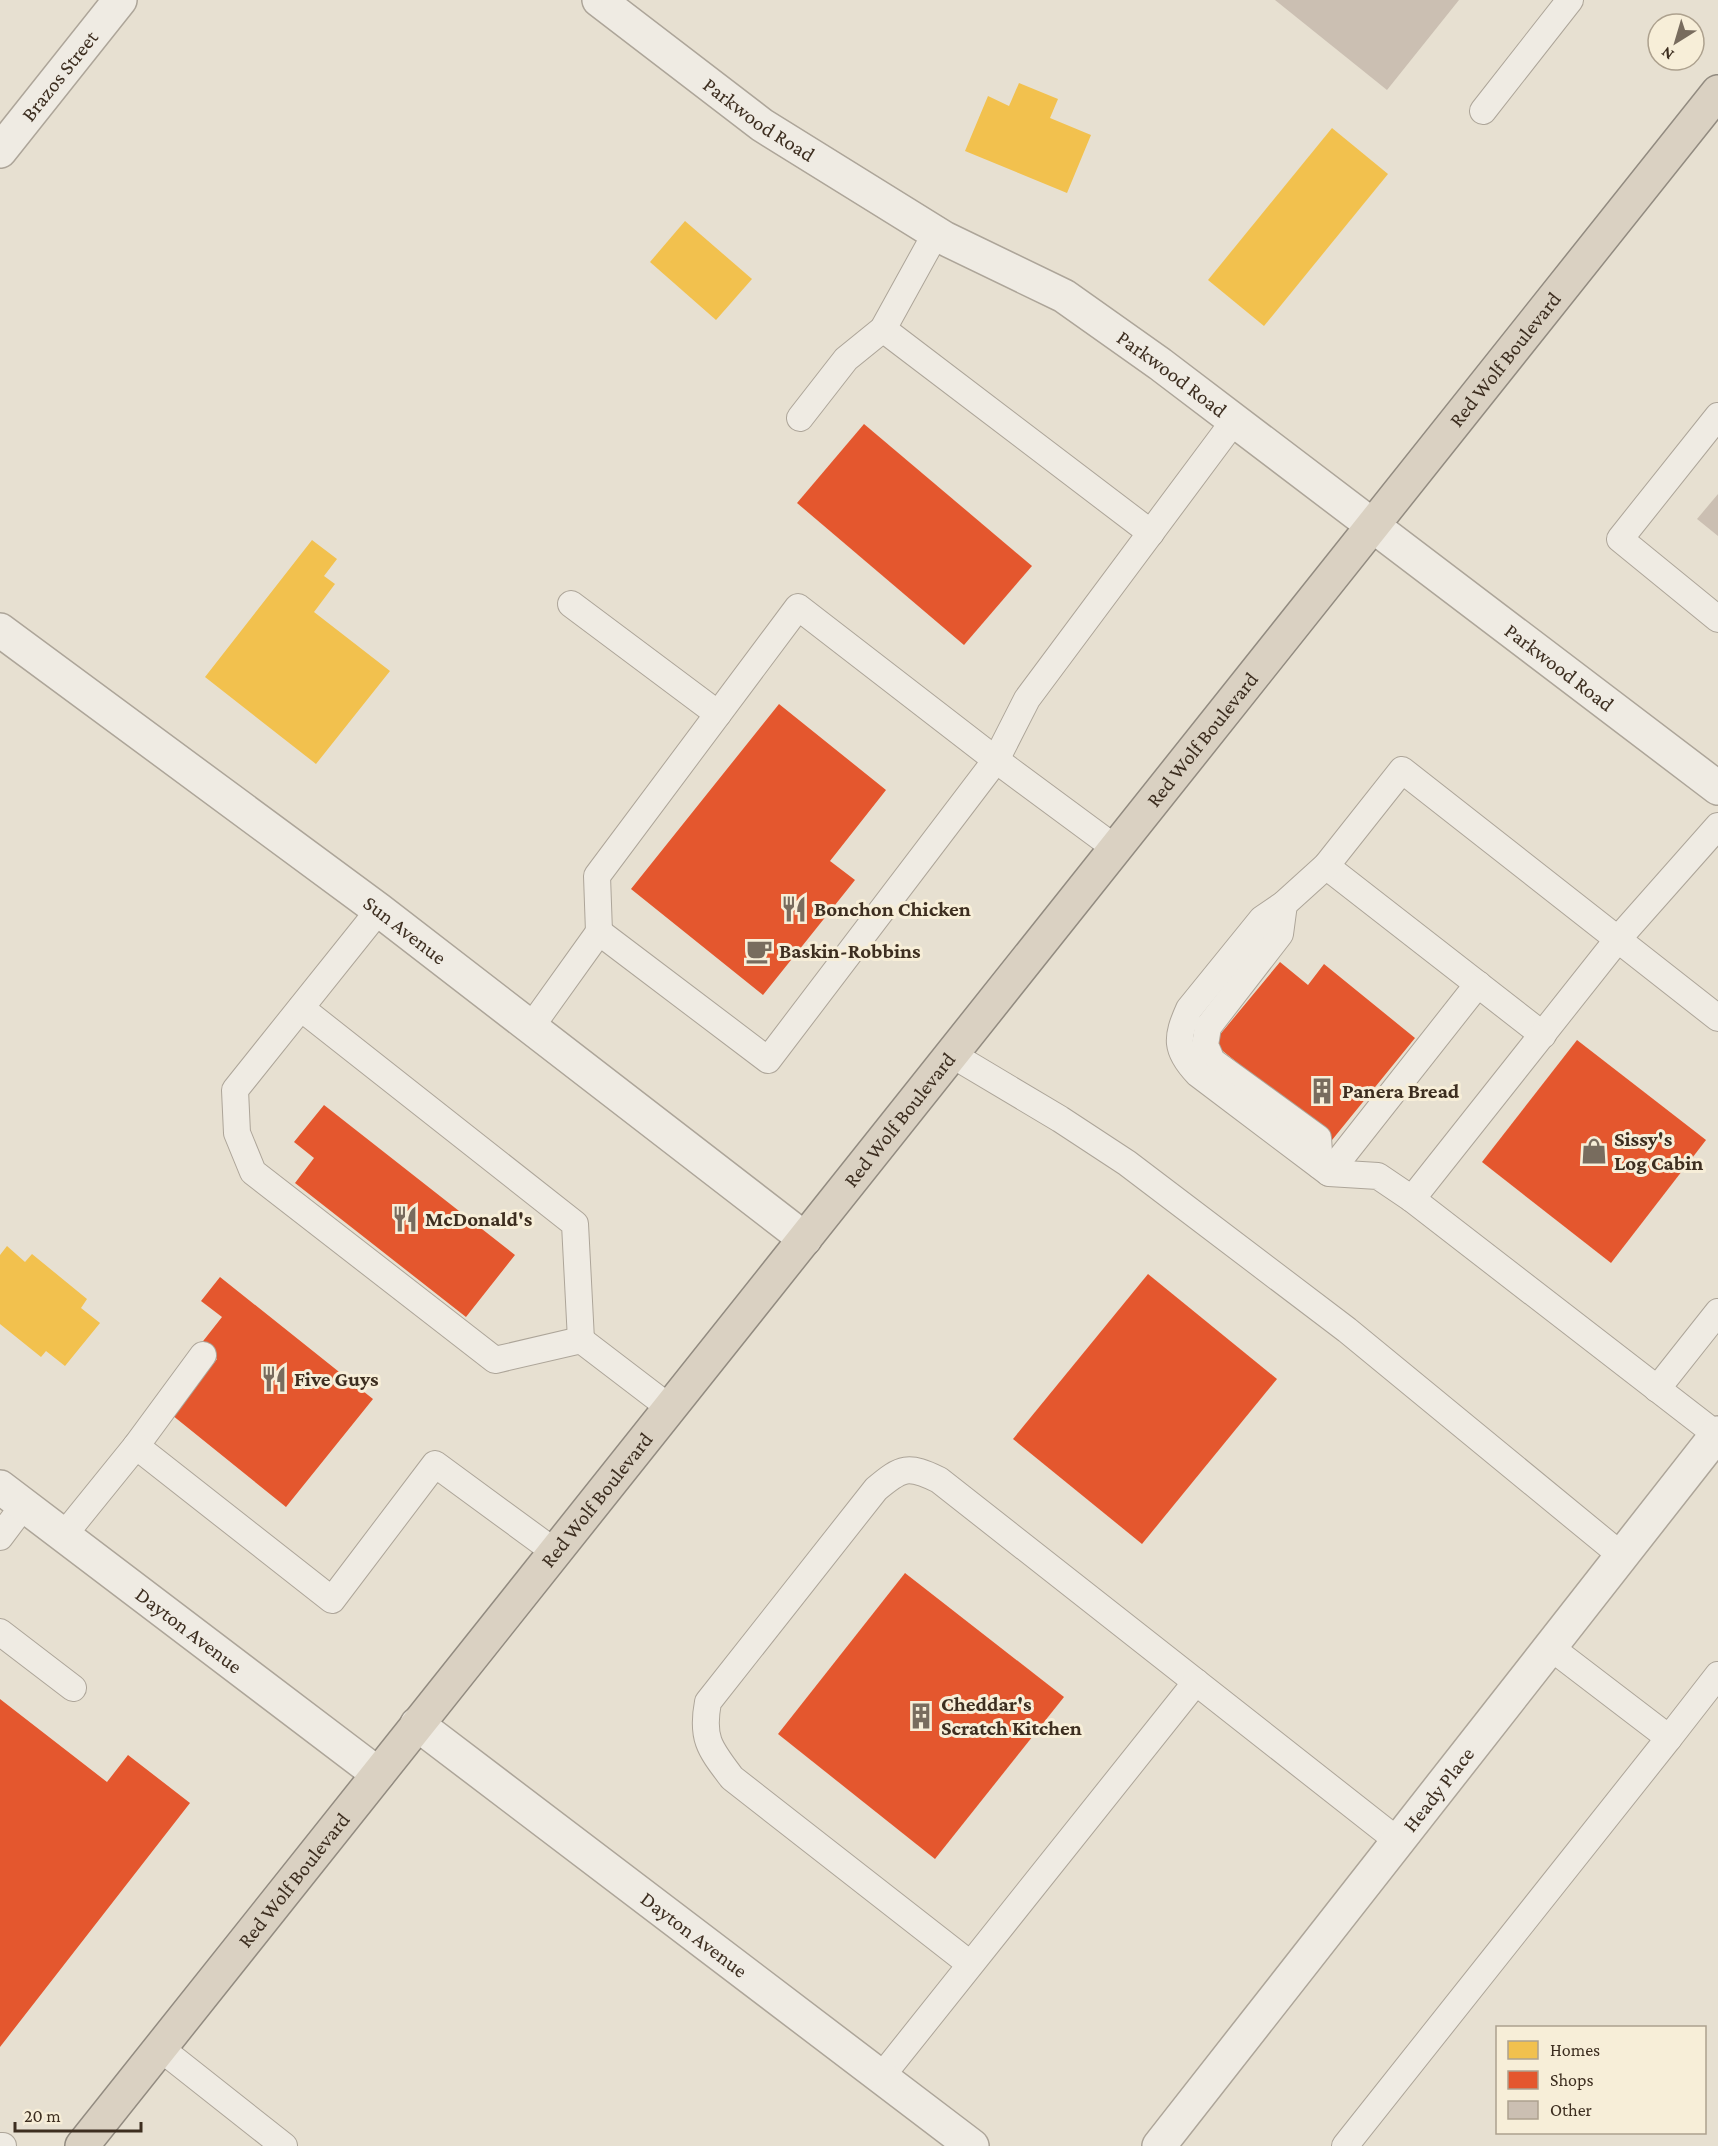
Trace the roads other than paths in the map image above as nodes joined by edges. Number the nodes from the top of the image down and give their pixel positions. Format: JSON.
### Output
{"nodes":[{"id":1,"x":120,"y":0,"type":"edge"},
{"id":2,"x":599,"y":0,"type":"edge"},
{"id":3,"x":1570,"y":0,"type":"edge"},
{"id":4,"x":1718,"y":92,"type":"edge"},
{"id":5,"x":1483,"y":111,"type":"dead end"},
{"id":6,"x":0,"y":151,"type":"edge"},
{"id":7,"x":936,"y":234,"type":"junction"},
{"id":8,"x":883,"y":329,"type":"junction"},
{"id":9,"x":1718,"y":416,"type":"edge"},
{"id":10,"x":800,"y":418,"type":"dead end"},
{"id":11,"x":1234,"y":421,"type":"junction"},
{"id":12,"x":1372,"y":526,"type":"junction"},
{"id":13,"x":1151,"y":533,"type":"junction"},
{"id":14,"x":571,"y":604,"type":"dead end"},
{"id":15,"x":1718,"y":619,"type":"edge"},
{"id":16,"x":0,"y":630,"type":"edge"},
{"id":17,"x":718,"y":714,"type":"junction"},
{"id":18,"x":996,"y":760,"type":"junction"},
{"id":19,"x":1718,"y":788,"type":"edge"},
{"id":20,"x":1718,"y":826,"type":"edge"},
{"id":21,"x":1115,"y":848,"type":"junction"},
{"id":22,"x":1326,"y":866,"type":"junction"},
{"id":23,"x":379,"y":910,"type":"junction"},
{"id":24,"x":599,"y":932,"type":"junction"},
{"id":25,"x":1618,"y":939,"type":"junction"},
{"id":26,"x":1478,"y":984,"type":"junction"},
{"id":27,"x":301,"y":1008,"type":"junction"},
{"id":28,"x":1718,"y":1018,"type":"edge"},
{"id":29,"x":531,"y":1027,"type":"junction"},
{"id":30,"x":1543,"y":1035,"type":"junction"},
{"id":31,"x":951,"y":1054,"type":"junction"},
{"id":32,"x":1325,"y":1169,"type":"junction"},
{"id":33,"x":1412,"y":1199,"type":"junction"},
{"id":34,"x":805,"y":1239,"type":"junction"},
{"id":35,"x":1718,"y":1312,"type":"edge"},
{"id":36,"x":581,"y":1340,"type":"junction"},
{"id":37,"x":203,"y":1355,"type":"dead end"},
{"id":38,"x":1657,"y":1389,"type":"junction"},
{"id":39,"x":670,"y":1408,"type":"junction"},
{"id":40,"x":1717,"y":1434,"type":"edge"},
{"id":41,"x":136,"y":1446,"type":"junction"},
{"id":42,"x":12,"y":1496,"type":"edge"},
{"id":43,"x":64,"y":1535,"type":"junction"},
{"id":44,"x":0,"y":1537,"type":"edge"},
{"id":45,"x":555,"y":1552,"type":"junction"},
{"id":46,"x":1622,"y":1556,"type":"junction"},
{"id":47,"x":0,"y":1632,"type":"edge"},
{"id":48,"x":1550,"y":1647,"type":"junction"},
{"id":49,"x":1718,"y":1676,"type":"edge"},
{"id":50,"x":1196,"y":1682,"type":"junction"},
{"id":51,"x":73,"y":1688,"type":"dead end"},
{"id":52,"x":417,"y":1724,"type":"junction"},
{"id":53,"x":1669,"y":1738,"type":"junction"},
{"id":54,"x":378,"y":1774,"type":"junction"},
{"id":55,"x":1398,"y":1841,"type":"junction"},
{"id":56,"x":970,"y":1964,"type":"junction"},
{"id":57,"x":160,"y":2048,"type":"junction"},
{"id":58,"x":881,"y":2077,"type":"junction"},
{"id":59,"x":82,"y":2146,"type":"edge"},
{"id":60,"x":284,"y":2146,"type":"edge"},
{"id":61,"x":972,"y":2146,"type":"edge"},
{"id":62,"x":1159,"y":2146,"type":"edge"},
{"id":63,"x":1345,"y":2146,"type":"edge"}],
"edges":[{"from":1,"to":6,"type":"street","name":"Brazos Street"},
{"from":2,"to":7,"type":"street","name":"Parkwood Road"},
{"from":3,"to":5,"type":"lane"},
{"from":4,"to":12,"type":"highway","name":"Red Wolf Boulevard"},
{"from":7,"to":8,"type":"lane"},
{"from":7,"to":11,"type":"street","name":"Parkwood Road"},
{"from":8,"to":10,"type":"lane"},
{"from":8,"to":13,"type":"lane"},
{"from":9,"to":15,"type":"lane"},
{"from":11,"to":12,"type":"street","name":"Parkwood Road"},
{"from":11,"to":13,"type":"lane"},
{"from":12,"to":19,"type":"street","name":"Parkwood Road"},
{"from":12,"to":21,"type":"highway","name":"Red Wolf Boulevard"},
{"from":13,"to":18,"type":"lane"},
{"from":14,"to":17,"type":"lane"},
{"from":16,"to":23,"type":"street","name":"Sun Avenue"},
{"from":17,"to":18,"type":"lane"},
{"from":17,"to":24,"type":"lane"},
{"from":18,"to":21,"type":"lane"},
{"from":18,"to":24,"type":"lane"},
{"from":20,"to":25,"type":"lane"},
{"from":21,"to":31,"type":"highway","name":"Red Wolf Boulevard"},
{"from":22,"to":25,"type":"lane"},
{"from":22,"to":26,"type":"lane"},
{"from":22,"to":32,"type":"lane"},
{"from":23,"to":27,"type":"lane"},
{"from":23,"to":29,"type":"street","name":"Sun Avenue"},
{"from":24,"to":29,"type":"lane"},
{"from":25,"to":28,"type":"lane"},
{"from":25,"to":30,"type":"lane"},
{"from":26,"to":30,"type":"lane"},
{"from":26,"to":32,"type":"lane"},
{"from":27,"to":36,"type":"lane"},
{"from":27,"to":36,"type":"lane"},
{"from":29,"to":34,"type":"street","name":"Sun Avenue"},
{"from":30,"to":33,"type":"lane"},
{"from":31,"to":34,"type":"highway","name":"Red Wolf Boulevard"},
{"from":31,"to":46,"type":"lane"},
{"from":32,"to":33,"type":"lane"},
{"from":33,"to":38,"type":"lane"},
{"from":34,"to":39,"type":"highway","name":"Red Wolf Boulevard"},
{"from":35,"to":38,"type":"lane"},
{"from":36,"to":39,"type":"lane"},
{"from":37,"to":41,"type":"lane"},
{"from":38,"to":40,"type":"lane"},
{"from":39,"to":45,"type":"highway","name":"Red Wolf Boulevard"},
{"from":40,"to":46,"type":"street","name":"Heady Place"},
{"from":41,"to":43,"type":"lane"},
{"from":41,"to":45,"type":"lane"},
{"from":42,"to":43,"type":"street","name":"Dayton Avenue"},
{"from":42,"to":44,"type":"lane"},
{"from":43,"to":54,"type":"street","name":"Dayton Avenue"},
{"from":45,"to":52,"type":"highway","name":"Red Wolf Boulevard"},
{"from":46,"to":48,"type":"street","name":"Heady Place"},
{"from":47,"to":51,"type":"lane"},
{"from":48,"to":53,"type":"lane"},
{"from":48,"to":55,"type":"street","name":"Heady Place"},
{"from":49,"to":53,"type":"lane"},
{"from":50,"to":55,"type":"lane"},
{"from":50,"to":56,"type":"lane"},
{"from":50,"to":56,"type":"lane"},
{"from":52,"to":54,"type":"highway","name":"Red Wolf Boulevard"},
{"from":52,"to":58,"type":"street","name":"Dayton Avenue"},
{"from":53,"to":63,"type":"lane"},
{"from":54,"to":57,"type":"highway","name":"Red Wolf Boulevard"},
{"from":55,"to":62,"type":"street","name":"Heady Place"},
{"from":56,"to":58,"type":"lane"},
{"from":57,"to":59,"type":"highway","name":"Red Wolf Boulevard"},
{"from":57,"to":60,"type":"lane"},
{"from":58,"to":61,"type":"street","name":"Dayton Avenue"}]}
